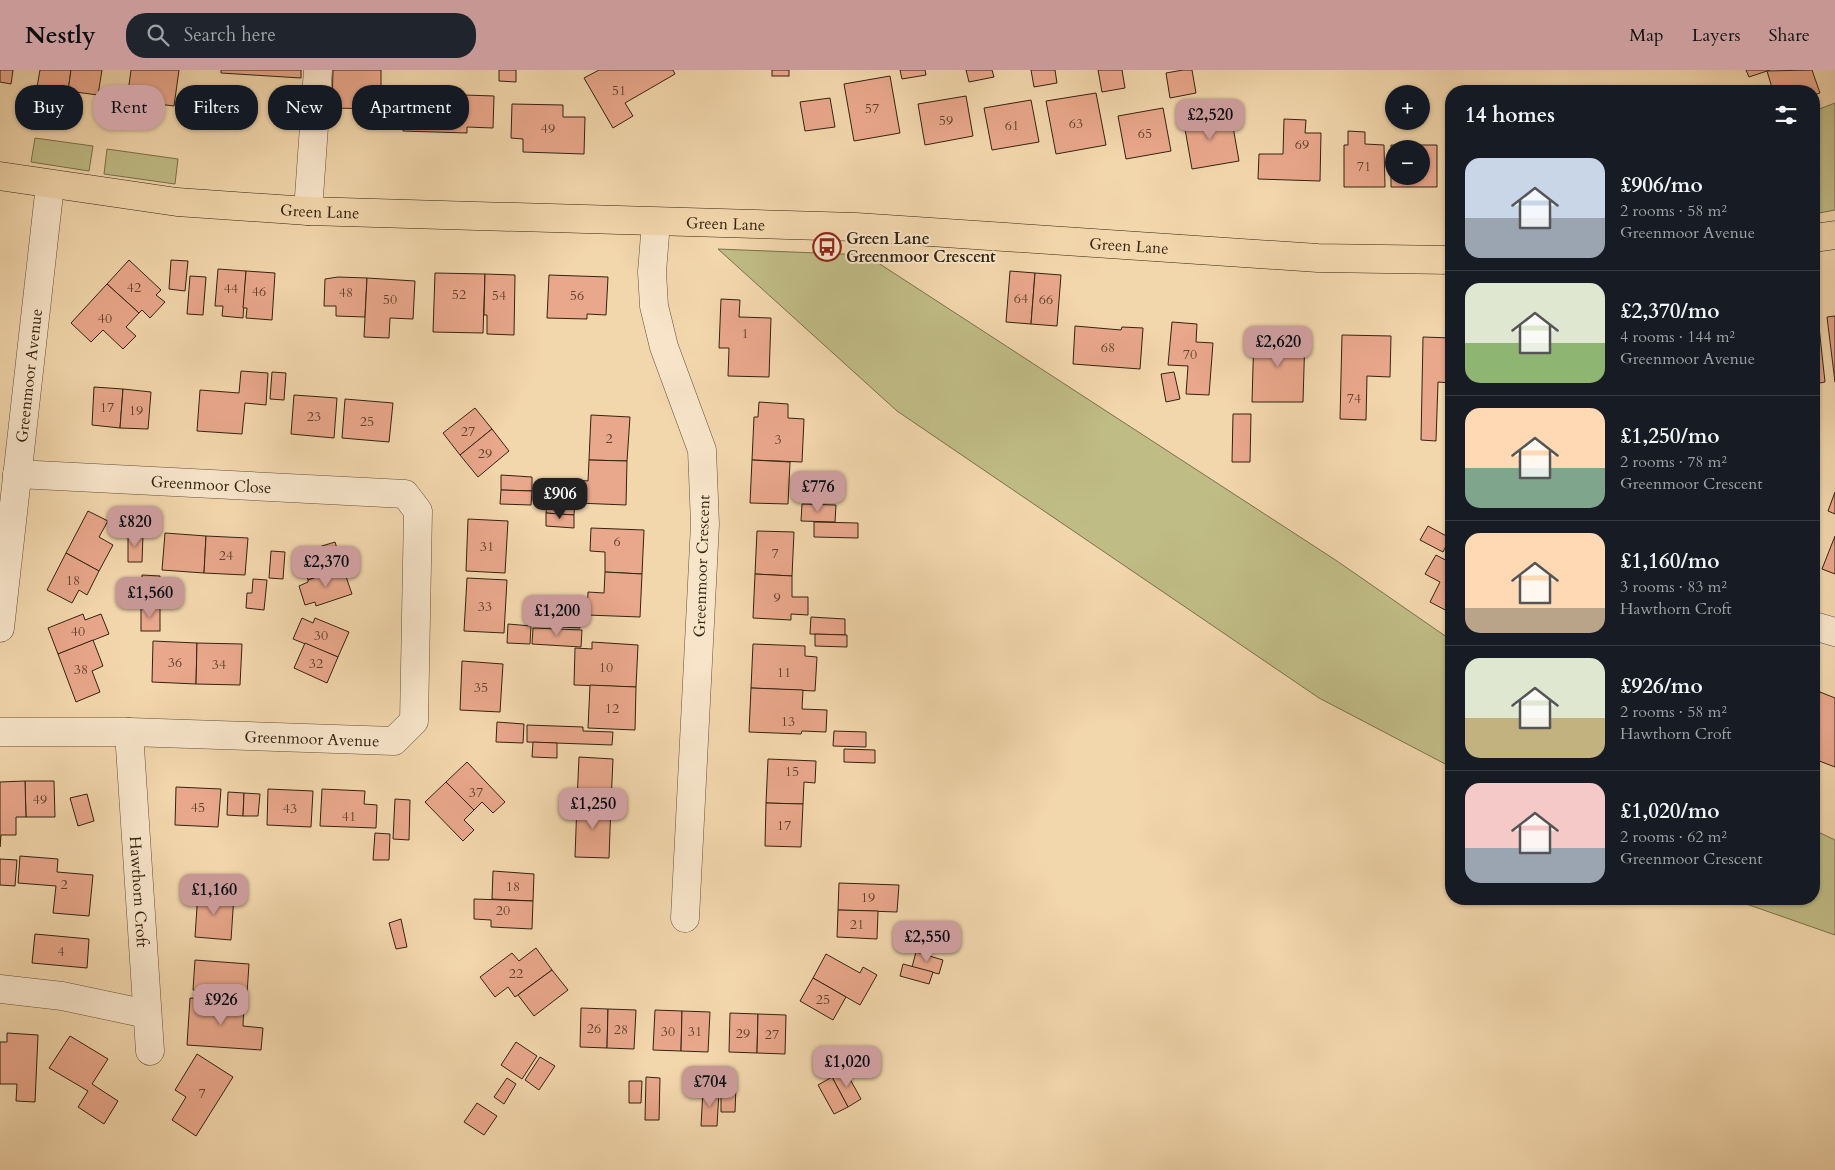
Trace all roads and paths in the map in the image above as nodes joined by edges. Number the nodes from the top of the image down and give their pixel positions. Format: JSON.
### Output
{"nodes":[{"id":1,"x":318,"y":70,"type":"edge"},
{"id":2,"x":0,"y":176,"type":"edge"},
{"id":3,"x":50,"y":185,"type":"junction"},
{"id":4,"x":308,"y":211,"type":"junction"},
{"id":5,"x":656,"y":222,"type":"junction"},
{"id":6,"x":1835,"y":235,"type":"edge"},
{"id":7,"x":1820,"y":237,"type":"edge"},
{"id":8,"x":1445,"y":260,"type":"edge"},
{"id":9,"x":12,"y":467,"type":"edge"},
{"id":10,"x":405,"y":494,"type":"joint"},
{"id":11,"x":0,"y":628,"type":"edge"},
{"id":12,"x":1820,"y":628,"type":"edge"},
{"id":13,"x":1835,"y":632,"type":"edge"},
{"id":14,"x":0,"y":732,"type":"edge"},
{"id":15,"x":129,"y":732,"type":"junction"},
{"id":16,"x":685,"y":918,"type":"dead end"},
{"id":17,"x":0,"y":989,"type":"edge"},
{"id":18,"x":146,"y":1014,"type":"junction"},
{"id":19,"x":150,"y":1051,"type":"dead end"}],
"edges":[{"from":1,"to":4,"type":"street"},
{"from":2,"to":3,"type":"main road","name":"Green Lane"},
{"from":3,"to":4,"type":"main road","name":"Green Lane"},
{"from":3,"to":9,"type":"street","name":"Greenmoor Avenue"},
{"from":4,"to":5,"type":"main road","name":"Green Lane"},
{"from":5,"to":8,"type":"main road","name":"Green Lane"},
{"from":5,"to":16,"type":"street","name":"Greenmoor Crescent"},
{"from":6,"to":7,"type":"main road"},
{"from":9,"to":10,"type":"street","name":"Greenmoor Close"},
{"from":9,"to":11,"type":"street","name":"Greenmoor Avenue"},
{"from":10,"to":15,"type":"street","name":"Greenmoor Avenue"},
{"from":12,"to":13,"type":"street"},
{"from":14,"to":15,"type":"street","name":"Greenmoor Avenue"},
{"from":15,"to":18,"type":"street","name":"Hawthorn Croft"},
{"from":17,"to":18,"type":"street"},
{"from":18,"to":19,"type":"street","name":"Hawthorn Croft"}]}
